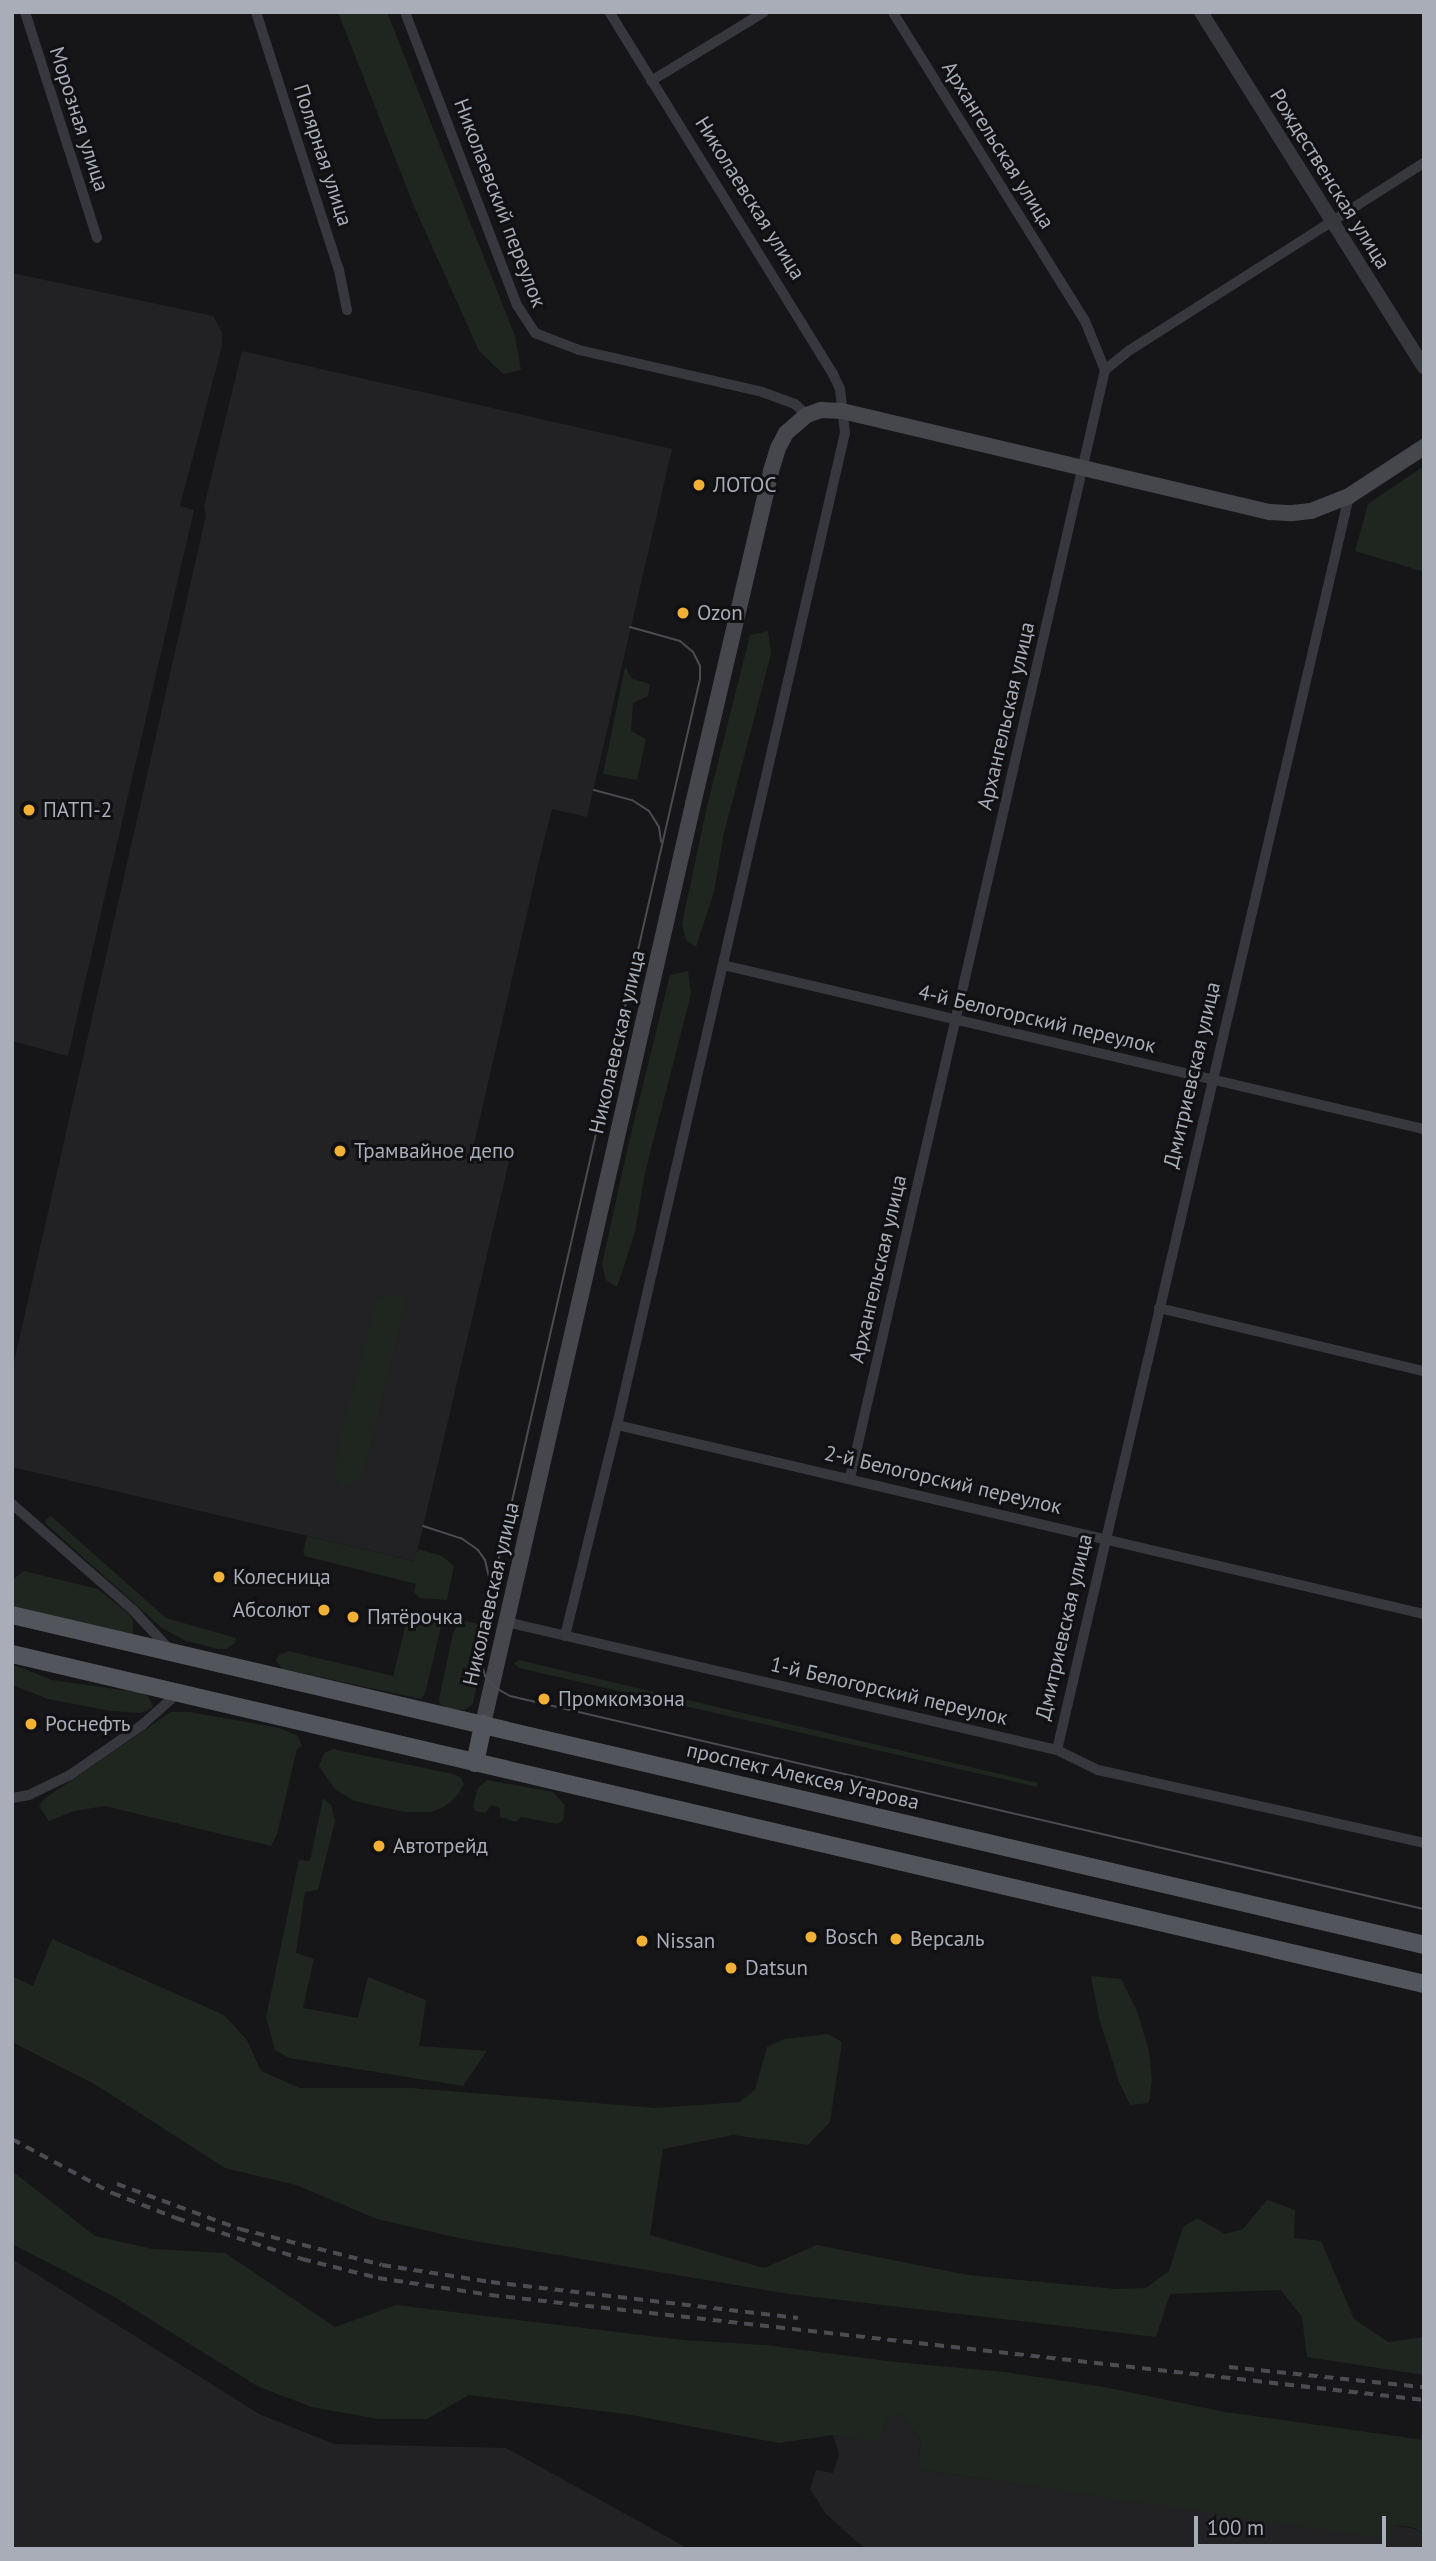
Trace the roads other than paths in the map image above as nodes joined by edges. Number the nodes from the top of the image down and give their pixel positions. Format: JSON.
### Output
{"nodes":[{"id":1,"x":25,"y":12,"type":"edge"},
{"id":2,"x":256,"y":12,"type":"edge"},
{"id":3,"x":405,"y":12,"type":"edge"},
{"id":4,"x":608,"y":12,"type":"edge"},
{"id":5,"x":764,"y":12,"type":"edge"},
{"id":6,"x":892,"y":12,"type":"edge"},
{"id":7,"x":1208,"y":15,"type":"edge"},
{"id":8,"x":651,"y":81,"type":"junction"},
{"id":9,"x":1424,"y":163,"type":"edge"},
{"id":10,"x":1331,"y":220,"type":"junction"},
{"id":11,"x":97,"y":237,"type":"dead end"},
{"id":12,"x":347,"y":310,"type":"dead end"},
{"id":13,"x":1424,"y":367,"type":"edge"},
{"id":14,"x":1105,"y":370,"type":"junction"},
{"id":15,"x":842,"y":411,"type":"junction"},
{"id":16,"x":807,"y":415,"type":"junction"},
{"id":17,"x":1424,"y":447,"type":"edge"},
{"id":18,"x":1085,"y":468,"type":"junction"},
{"id":19,"x":1349,"y":496,"type":"junction"},
{"id":20,"x":723,"y":965,"type":"junction"},
{"id":21,"x":954,"y":1020,"type":"junction"},
{"id":22,"x":1212,"y":1080,"type":"junction"},
{"id":23,"x":1424,"y":1129,"type":"edge"},
{"id":24,"x":1159,"y":1308,"type":"junction"},
{"id":25,"x":1424,"y":1371,"type":"edge"},
{"id":26,"x":617,"y":1425,"type":"junction"},
{"id":27,"x":850,"y":1478,"type":"junction"},
{"id":28,"x":12,"y":1504,"type":"edge"},
{"id":29,"x":1106,"y":1539,"type":"junction"},
{"id":30,"x":1424,"y":1614,"type":"edge"},
{"id":31,"x":12,"y":1615,"type":"edge"},
{"id":32,"x":506,"y":1622,"type":"junction"},
{"id":33,"x":565,"y":1636,"type":"junction"},
{"id":34,"x":173,"y":1653,"type":"junction"},
{"id":35,"x":12,"y":1654,"type":"edge"},
{"id":36,"x":178,"y":1693,"type":"junction"},
{"id":37,"x":483,"y":1724,"type":"junction"},
{"id":38,"x":1057,"y":1750,"type":"junction"},
{"id":39,"x":475,"y":1763,"type":"junction"},
{"id":40,"x":12,"y":1798,"type":"edge"},
{"id":41,"x":1424,"y":1843,"type":"edge"},
{"id":42,"x":1424,"y":1945,"type":"edge"},
{"id":43,"x":1424,"y":1984,"type":"edge"}],
"edges":[{"from":1,"to":11,"type":"street","name":"Морозная улица"},
{"from":2,"to":12,"type":"street","name":"Полярная улица"},
{"from":3,"to":16,"type":"street","name":"Николаевский переулок"},
{"from":4,"to":8,"type":"street","name":"Николаевская улица"},
{"from":5,"to":8,"type":"street"},
{"from":6,"to":14,"type":"street","name":"Архангельская улица"},
{"from":7,"to":10,"type":"street","name":"Рождественская улица"},
{"from":8,"to":15,"type":"street","name":"Николаевская улица"},
{"from":9,"to":10,"type":"street"},
{"from":10,"to":13,"type":"street","name":"Рождественская улица"},
{"from":10,"to":14,"type":"street"},
{"from":14,"to":18,"type":"street","name":"Архангельская улица"},
{"from":15,"to":16,"type":"main road"},
{"from":15,"to":18,"type":"main road"},
{"from":15,"to":20,"type":"street","name":"Николаевская улица"},
{"from":16,"to":32,"type":"main road","name":"Николаевская улица"},
{"from":17,"to":19,"type":"main road"},
{"from":18,"to":19,"type":"main road"},
{"from":18,"to":21,"type":"street","name":"Архангельская улица"},
{"from":19,"to":22,"type":"street","name":"Дмитриевская улица"},
{"from":20,"to":21,"type":"street","name":"4-й Белогорский переулок"},
{"from":20,"to":26,"type":"street","name":"Николаевская улица"},
{"from":21,"to":22,"type":"street","name":"4-й Белогорский переулок"},
{"from":21,"to":27,"type":"street","name":"Архангельская улица"},
{"from":22,"to":23,"type":"street","name":"4-й Белогорский переулок"},
{"from":22,"to":24,"type":"street","name":"Дмитриевская улица"},
{"from":24,"to":25,"type":"street"},
{"from":24,"to":29,"type":"street","name":"Дмитриевская улица"},
{"from":26,"to":27,"type":"street","name":"2-й Белогорский переулок"},
{"from":26,"to":33,"type":"street","name":"Николаевская улица"},
{"from":27,"to":29,"type":"street","name":"2-й Белогорский переулок"},
{"from":28,"to":34,"type":"street"},
{"from":29,"to":30,"type":"street","name":"2-й Белогорский переулок"},
{"from":29,"to":38,"type":"street","name":"Дмитриевская улица"},
{"from":31,"to":34,"type":"main road","name":"проспект Алексея Угарова"},
{"from":32,"to":33,"type":"street","name":"1-й Белогорский переулок"},
{"from":32,"to":37,"type":"main road","name":"Николаевская улица"},
{"from":33,"to":38,"type":"street","name":"1-й Белогорский переулок"},
{"from":34,"to":37,"type":"main road","name":"проспект Алексея Угарова"},
{"from":35,"to":36,"type":"main road"},
{"from":36,"to":39,"type":"main road"},
{"from":36,"to":40,"type":"street"},
{"from":37,"to":39,"type":"main road"},
{"from":37,"to":42,"type":"main road","name":"проспект Алексея Угарова"},
{"from":38,"to":41,"type":"street","name":"1-й Белогорский переулок"},
{"from":39,"to":43,"type":"main road"}]}
